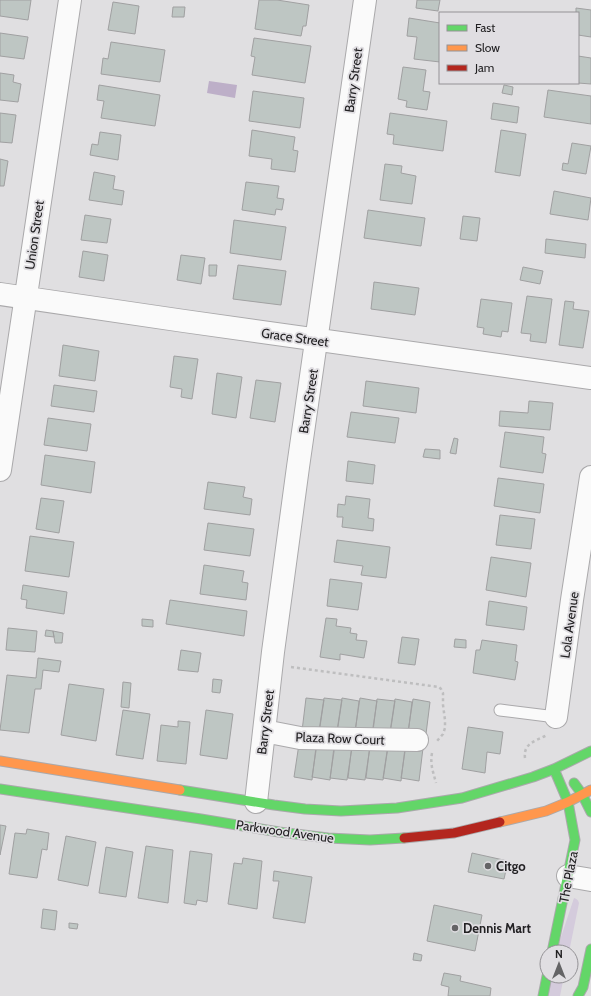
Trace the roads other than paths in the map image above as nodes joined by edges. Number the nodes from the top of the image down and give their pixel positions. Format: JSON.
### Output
{"nodes":[{"id":1,"x":70,"y":0,"type":"edge"},
{"id":2,"x":365,"y":0,"type":"edge"},
{"id":3,"x":0,"y":294,"type":"edge"},
{"id":4,"x":25,"y":298,"type":"junction"},
{"id":5,"x":317,"y":340,"type":"junction"},
{"id":6,"x":591,"y":378,"type":"edge"},
{"id":7,"x":0,"y":470,"type":"edge"},
{"id":8,"x":591,"y":477,"type":"edge"},
{"id":9,"x":500,"y":710,"type":"dead end"},
{"id":10,"x":552,"y":726,"type":"joint"},
{"id":11,"x":264,"y":731,"type":"junction"},
{"id":12,"x":429,"y":744,"type":"road end"},
{"id":13,"x":591,"y":751,"type":"edge"},
{"id":14,"x":0,"y":761,"type":"edge"},
{"id":15,"x":554,"y":769,"type":"junction"},
{"id":16,"x":0,"y":789,"type":"edge"},
{"id":17,"x":591,"y":790,"type":"edge"},
{"id":18,"x":582,"y":794,"type":"junction"},
{"id":19,"x":256,"y":802,"type":"junction"},
{"id":20,"x":568,"y":802,"type":"junction"},
{"id":21,"x":591,"y":812,"type":"edge"},
{"id":22,"x":568,"y":876,"type":"junction"},
{"id":23,"x":591,"y":880,"type":"edge"},
{"id":24,"x":554,"y":944,"type":"edge"},
{"id":25,"x":591,"y":949,"type":"edge"},
{"id":26,"x":545,"y":984,"type":"edge"},
{"id":27,"x":543,"y":996,"type":"edge"},
{"id":28,"x":578,"y":996,"type":"edge"}],
"edges":[{"from":1,"to":4,"type":"street","name":"Union Street"},
{"from":2,"to":5,"type":"street","name":"Barry Street"},
{"from":3,"to":4,"type":"street","name":"Grace Street"},
{"from":4,"to":5,"type":"street","name":"Grace Street"},
{"from":4,"to":7,"type":"street","name":"Union Street"},
{"from":5,"to":6,"type":"street","name":"Grace Street"},
{"from":5,"to":11,"type":"street","name":"Barry Street"},
{"from":8,"to":10,"type":"street","name":"Lola Avenue"},
{"from":9,"to":10,"type":"lane"},
{"from":11,"to":12,"type":"street","name":"Plaza Row Court"},
{"from":11,"to":19,"type":"street","name":"Barry Street"},
{"from":13,"to":15,"type":"main road"},
{"from":14,"to":19,"type":"main road","name":"Parkwood Avenue"},
{"from":15,"to":18,"type":"main road"},
{"from":15,"to":19,"type":"main road","name":"Parkwood Avenue"},
{"from":15,"to":20,"type":"main road","name":"The Plaza"},
{"from":16,"to":20,"type":"main road","name":"Parkwood Avenue"},
{"from":17,"to":18,"type":"main road"},
{"from":18,"to":20,"type":"main road"},
{"from":18,"to":21,"type":"main road"},
{"from":20,"to":22,"type":"main road","name":"The Plaza"},
{"from":22,"to":23,"type":"street"},
{"from":22,"to":24,"type":"main road","name":"The Plaza"},
{"from":25,"to":28,"type":"main road"},
{"from":26,"to":27,"type":"main road"}]}
